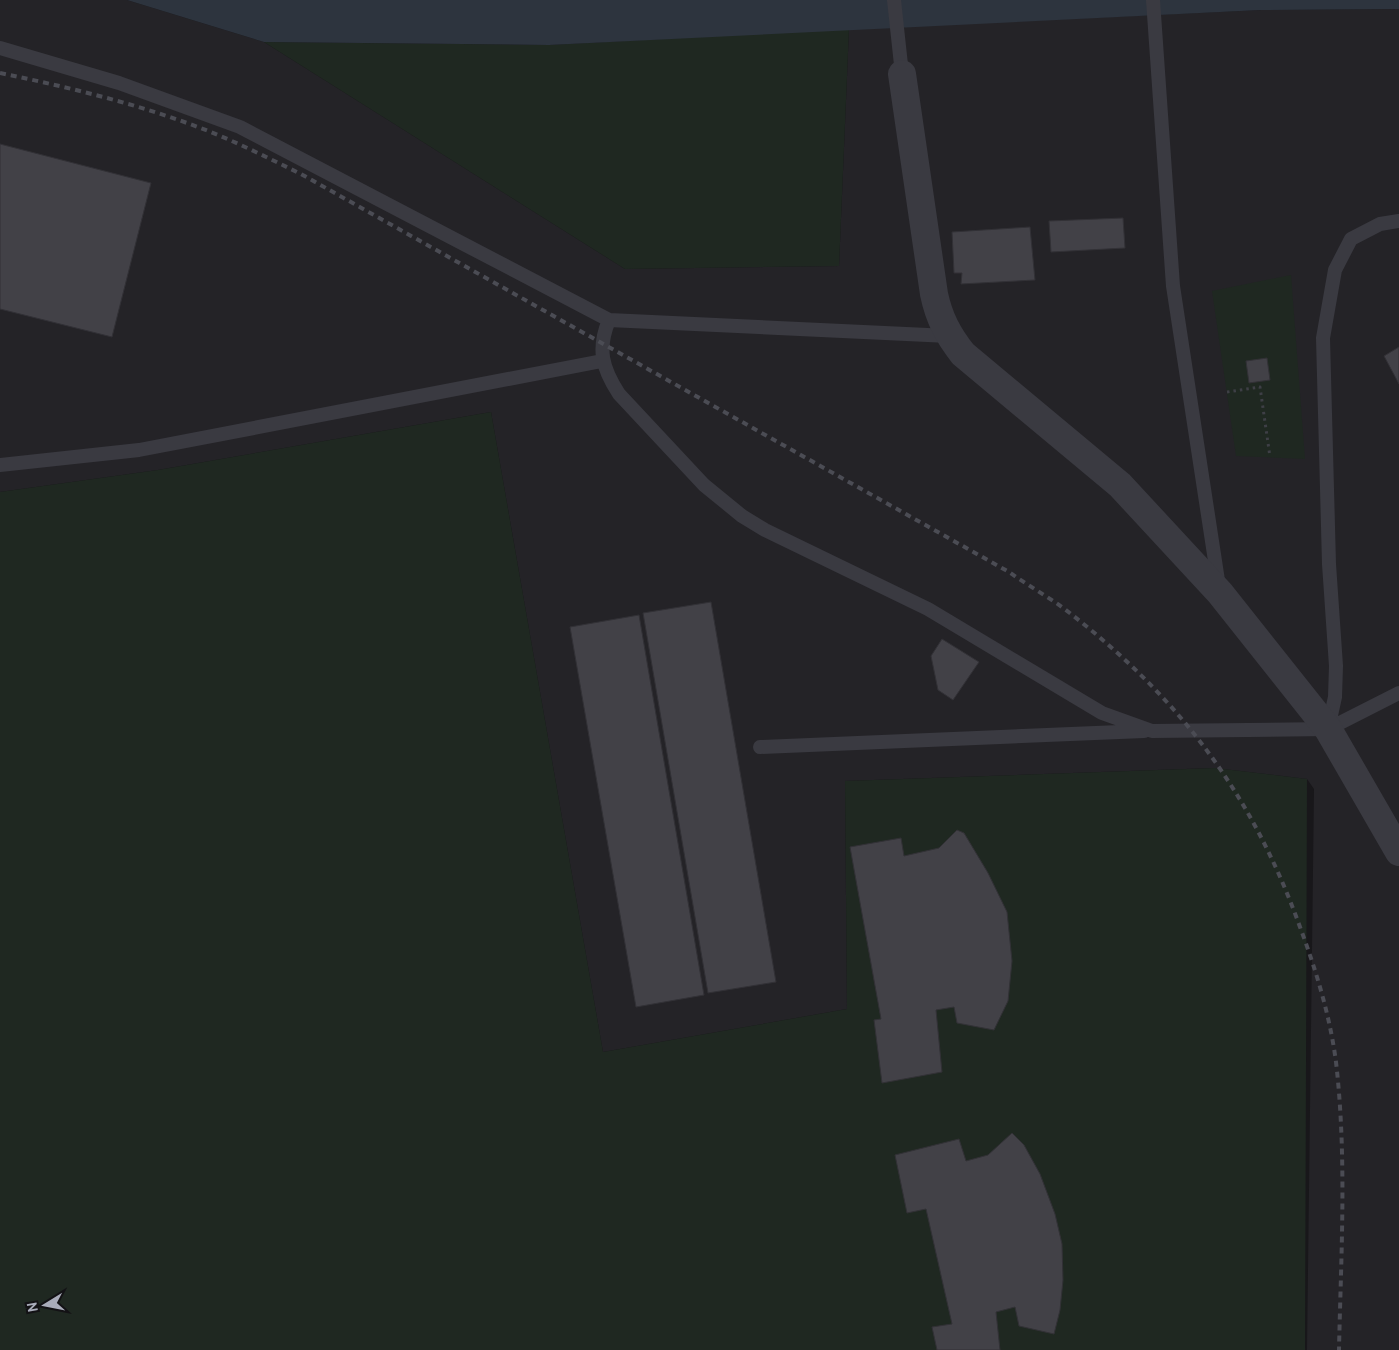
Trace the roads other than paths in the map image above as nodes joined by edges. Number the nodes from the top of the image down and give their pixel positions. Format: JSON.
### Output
{"nodes":[{"id":1,"x":894,"y":0,"type":"edge"},
{"id":2,"x":1153,"y":0,"type":"edge"},
{"id":3,"x":0,"y":48,"type":"edge"},
{"id":4,"x":902,"y":74,"type":"joint"},
{"id":5,"x":1399,"y":221,"type":"edge"},
{"id":6,"x":609,"y":320,"type":"junction"},
{"id":7,"x":949,"y":336,"type":"junction"},
{"id":8,"x":602,"y":361,"type":"junction"},
{"id":9,"x":0,"y":465,"type":"edge"},
{"id":10,"x":1220,"y":593,"type":"junction"},
{"id":11,"x":1399,"y":693,"type":"edge"},
{"id":12,"x":1328,"y":728,"type":"junction"},
{"id":13,"x":1152,"y":731,"type":"junction"},
{"id":14,"x":760,"y":747,"type":"dead end"},
{"id":15,"x":1399,"y":852,"type":"edge"}],
"edges":[{"from":1,"to":4,"type":"lane"},
{"from":2,"to":10,"type":"lane"},
{"from":3,"to":6,"type":"lane"},
{"from":4,"to":7,"type":"street"},
{"from":5,"to":12,"type":"lane"},
{"from":6,"to":7,"type":"lane"},
{"from":6,"to":8,"type":"lane"},
{"from":7,"to":10,"type":"street"},
{"from":8,"to":9,"type":"lane"},
{"from":8,"to":13,"type":"lane"},
{"from":10,"to":12,"type":"street"},
{"from":11,"to":12,"type":"lane"},
{"from":12,"to":13,"type":"lane"},
{"from":12,"to":15,"type":"street"},
{"from":13,"to":14,"type":"lane"}]}
